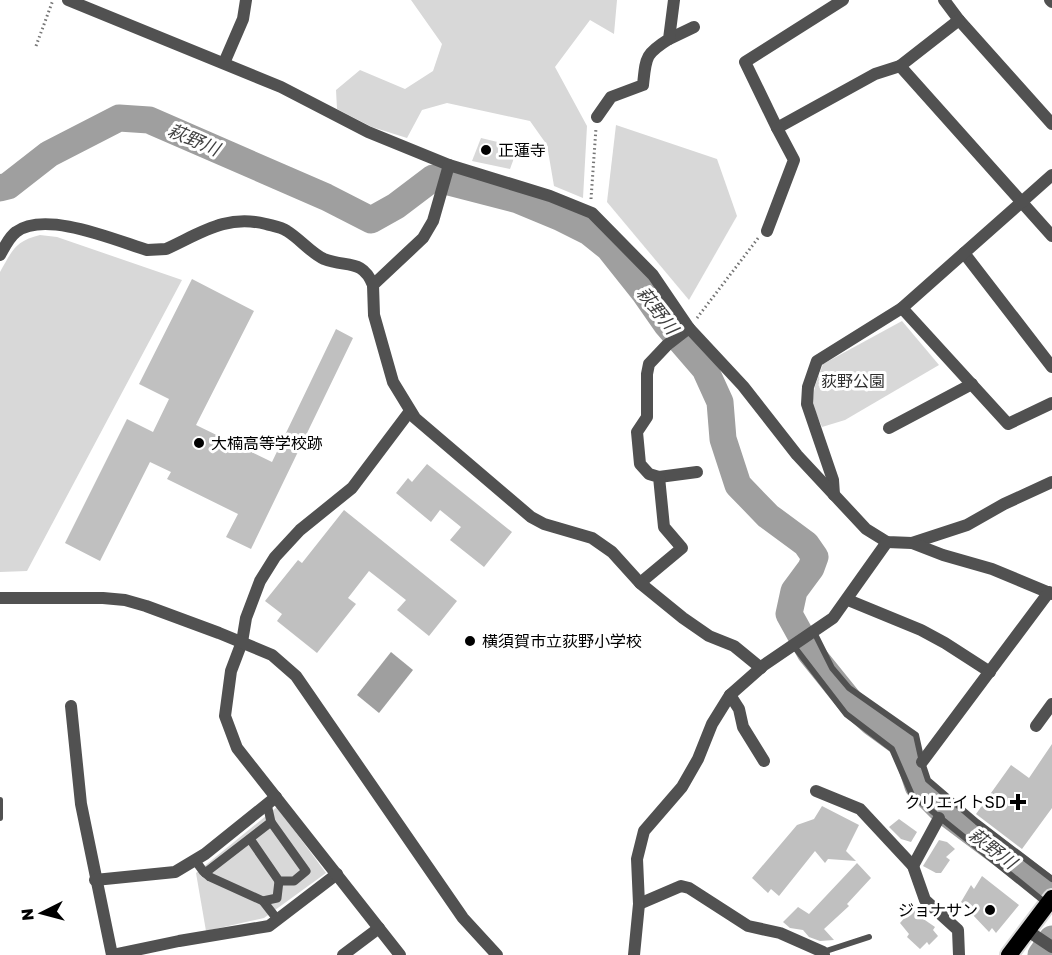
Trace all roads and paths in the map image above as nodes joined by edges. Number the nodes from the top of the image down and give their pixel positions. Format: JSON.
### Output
{"nodes":[{"id":1,"x":53,"y":0,"type":"edge"},
{"id":2,"x":68,"y":0,"type":"edge"},
{"id":3,"x":246,"y":0,"type":"edge"},
{"id":4,"x":674,"y":0,"type":"edge"},
{"id":5,"x":843,"y":0,"type":"edge"},
{"id":6,"x":944,"y":0,"type":"edge"},
{"id":7,"x":959,"y":20,"type":"junction"},
{"id":8,"x":694,"y":27,"type":"dead end"},
{"id":9,"x":669,"y":39,"type":"junction"},
{"id":10,"x":36,"y":46,"type":"dead end"},
{"id":11,"x":225,"y":63,"type":"junction"},
{"id":12,"x":900,"y":66,"type":"junction"},
{"id":13,"x":597,"y":117,"type":"joint"},
{"id":14,"x":1052,"y":124,"type":"edge"},
{"id":15,"x":777,"y":128,"type":"junction"},
{"id":16,"x":449,"y":165,"type":"junction"},
{"id":17,"x":1052,"y":175,"type":"edge"},
{"id":18,"x":1022,"y":202,"type":"junction"},
{"id":19,"x":592,"y":213,"type":"junction"},
{"id":20,"x":767,"y":231,"type":"joint"},
{"id":21,"x":1052,"y":236,"type":"edge"},
{"id":22,"x":964,"y":253,"type":"junction"},
{"id":23,"x":0,"y":255,"type":"edge"},
{"id":24,"x":374,"y":285,"type":"junction"},
{"id":25,"x":902,"y":308,"type":"junction"},
{"id":26,"x":685,"y":331,"type":"junction"},
{"id":27,"x":1052,"y":367,"type":"edge"},
{"id":28,"x":972,"y":384,"type":"junction"},
{"id":29,"x":1052,"y":403,"type":"edge"},
{"id":30,"x":410,"y":411,"type":"junction"},
{"id":31,"x":889,"y":428,"type":"dead end"},
{"id":32,"x":698,"y":471,"type":"dead end"},
{"id":33,"x":659,"y":477,"type":"junction"},
{"id":34,"x":1052,"y":482,"type":"edge"},
{"id":35,"x":834,"y":495,"type":"junction"},
{"id":36,"x":887,"y":542,"type":"junction"},
{"id":37,"x":912,"y":543,"type":"junction"},
{"id":38,"x":640,"y":583,"type":"junction"},
{"id":39,"x":1050,"y":593,"type":"edge"},
{"id":40,"x":0,"y":598,"type":"edge"},
{"id":41,"x":848,"y":600,"type":"junction"},
{"id":42,"x":814,"y":632,"type":"junction"},
{"id":43,"x":242,"y":642,"type":"junction"},
{"id":44,"x":793,"y":645,"type":"junction"},
{"id":45,"x":761,"y":668,"type":"junction"},
{"id":46,"x":990,"y":672,"type":"junction"},
{"id":47,"x":729,"y":695,"type":"junction"},
{"id":48,"x":1052,"y":704,"type":"edge"},
{"id":49,"x":71,"y":706,"type":"dead end"},
{"id":50,"x":1036,"y":726,"type":"dead end"},
{"id":51,"x":764,"y":761,"type":"dead end"},
{"id":52,"x":922,"y":762,"type":"junction"},
{"id":53,"x":816,"y":791,"type":"dead end"},
{"id":54,"x":0,"y":800,"type":"edge"},
{"id":55,"x":271,"y":801,"type":"junction"},
{"id":56,"x":0,"y":818,"type":"edge"},
{"id":57,"x":939,"y":818,"type":"junction"},
{"id":58,"x":271,"y":822,"type":"junction"},
{"id":59,"x":250,"y":839,"type":"junction"},
{"id":60,"x":195,"y":860,"type":"junction"},
{"id":61,"x":913,"y":866,"type":"junction"},
{"id":62,"x":205,"y":873,"type":"junction"},
{"id":63,"x":338,"y":874,"type":"junction"},
{"id":64,"x":1052,"y":879,"type":"edge"},
{"id":65,"x":95,"y":880,"type":"junction"},
{"id":66,"x":279,"y":881,"type":"junction"},
{"id":67,"x":263,"y":901,"type":"junction"},
{"id":68,"x":1050,"y":901,"type":"edge"},
{"id":69,"x":639,"y":904,"type":"junction"},
{"id":70,"x":277,"y":920,"type":"junction"},
{"id":71,"x":379,"y":927,"type":"junction"},
{"id":72,"x":1028,"y":931,"type":"junction"},
{"id":73,"x":868,"y":937,"type":"dead end"},
{"id":74,"x":179,"y":941,"type":"junction"},
{"id":75,"x":1052,"y":947,"type":"edge"},
{"id":76,"x":823,"y":954,"type":"edge"},
{"id":77,"x":112,"y":955,"type":"edge"},
{"id":78,"x":182,"y":955,"type":"edge"},
{"id":79,"x":343,"y":955,"type":"edge"},
{"id":80,"x":400,"y":955,"type":"edge"},
{"id":81,"x":497,"y":955,"type":"edge"},
{"id":82,"x":634,"y":955,"type":"edge"},
{"id":83,"x":958,"y":955,"type":"edge"},
{"id":84,"x":1010,"y":955,"type":"edge"}],
"edges":[{"from":1,"to":10,"type":"path"},
{"from":2,"to":11,"type":"street"},
{"from":3,"to":11,"type":"street"},
{"from":4,"to":9,"type":"street"},
{"from":5,"to":15,"type":"street"},
{"from":6,"to":7,"type":"street"},
{"from":7,"to":12,"type":"street"},
{"from":7,"to":14,"type":"street"},
{"from":8,"to":9,"type":"street"},
{"from":9,"to":13,"type":"street"},
{"from":11,"to":16,"type":"street"},
{"from":12,"to":15,"type":"street"},
{"from":12,"to":18,"type":"street"},
{"from":13,"to":19,"type":"path"},
{"from":15,"to":20,"type":"street"},
{"from":16,"to":19,"type":"street"},
{"from":16,"to":24,"type":"street"},
{"from":17,"to":18,"type":"street"},
{"from":18,"to":21,"type":"street"},
{"from":18,"to":22,"type":"street"},
{"from":19,"to":26,"type":"street"},
{"from":20,"to":26,"type":"path"},
{"from":22,"to":25,"type":"street"},
{"from":22,"to":27,"type":"street"},
{"from":23,"to":24,"type":"street"},
{"from":24,"to":30,"type":"street"},
{"from":25,"to":28,"type":"street"},
{"from":25,"to":35,"type":"street"},
{"from":26,"to":33,"type":"street"},
{"from":26,"to":35,"type":"street"},
{"from":28,"to":29,"type":"street"},
{"from":28,"to":31,"type":"street"},
{"from":30,"to":38,"type":"street"},
{"from":30,"to":43,"type":"street"},
{"from":32,"to":33,"type":"street"},
{"from":33,"to":38,"type":"street"},
{"from":34,"to":37,"type":"street"},
{"from":35,"to":36,"type":"street"},
{"from":36,"to":37,"type":"street"},
{"from":36,"to":41,"type":"street"},
{"from":37,"to":39,"type":"street"},
{"from":38,"to":45,"type":"street"},
{"from":39,"to":46,"type":"street"},
{"from":40,"to":43,"type":"street"},
{"from":41,"to":42,"type":"street"},
{"from":41,"to":46,"type":"street"},
{"from":42,"to":44,"type":"street"},
{"from":42,"to":52,"type":"lane"},
{"from":43,"to":55,"type":"street"},
{"from":43,"to":81,"type":"street"},
{"from":44,"to":45,"type":"street"},
{"from":44,"to":57,"type":"lane"},
{"from":45,"to":47,"type":"street"},
{"from":46,"to":52,"type":"street"},
{"from":47,"to":51,"type":"street"},
{"from":47,"to":69,"type":"street"},
{"from":48,"to":50,"type":"street"},
{"from":49,"to":65,"type":"street"},
{"from":52,"to":64,"type":"lane"},
{"from":53,"to":61,"type":"street"},
{"from":54,"to":56,"type":"lane"},
{"from":55,"to":58,"type":"street"},
{"from":55,"to":60,"type":"street"},
{"from":55,"to":63,"type":"street"},
{"from":57,"to":61,"type":"street"},
{"from":57,"to":68,"type":"lane"},
{"from":58,"to":59,"type":"street"},
{"from":58,"to":66,"type":"street"},
{"from":59,"to":62,"type":"street"},
{"from":59,"to":66,"type":"street"},
{"from":60,"to":62,"type":"street"},
{"from":60,"to":65,"type":"street"},
{"from":61,"to":83,"type":"street"},
{"from":62,"to":67,"type":"street"},
{"from":63,"to":70,"type":"street"},
{"from":63,"to":71,"type":"street"},
{"from":65,"to":77,"type":"street"},
{"from":66,"to":67,"type":"street"},
{"from":67,"to":70,"type":"street"},
{"from":68,"to":72,"type":"highway"},
{"from":69,"to":76,"type":"street"},
{"from":69,"to":82,"type":"street"},
{"from":70,"to":74,"type":"street"},
{"from":71,"to":79,"type":"street"},
{"from":71,"to":80,"type":"street"},
{"from":72,"to":75,"type":"street"},
{"from":72,"to":84,"type":"highway"},
{"from":73,"to":76,"type":"lane"},
{"from":74,"to":77,"type":"street"},
{"from":74,"to":78,"type":"street"}]}
